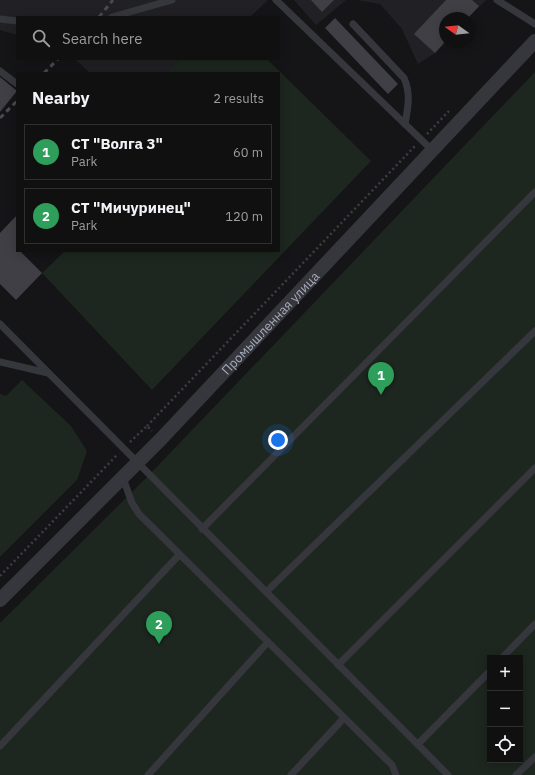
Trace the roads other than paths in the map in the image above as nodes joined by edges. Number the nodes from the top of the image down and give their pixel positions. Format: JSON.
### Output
{"nodes":[{"id":1,"x":172,"y":0,"type":"edge"},
{"id":2,"x":276,"y":0,"type":"edge"},
{"id":3,"x":501,"y":1,"type":"edge"},
{"id":4,"x":116,"y":16,"type":"edge"},
{"id":5,"x":0,"y":19,"type":"edge"},
{"id":6,"x":16,"y":21,"type":"edge"},
{"id":7,"x":353,"y":24,"type":"dead end"},
{"id":8,"x":535,"y":24,"type":"edge"},
{"id":9,"x":535,"y":41,"type":"edge"},
{"id":10,"x":0,"y":71,"type":"edge"},
{"id":11,"x":16,"y":83,"type":"edge"},
{"id":12,"x":405,"y":124,"type":"junction"},
{"id":13,"x":433,"y":152,"type":"junction"},
{"id":14,"x":535,"y":192,"type":"edge"},
{"id":15,"x":0,"y":324,"type":"edge"},
{"id":16,"x":535,"y":331,"type":"edge"},
{"id":17,"x":0,"y":362,"type":"edge"},
{"id":18,"x":48,"y":373,"type":"junction"},
{"id":19,"x":138,"y":464,"type":"junction"},
{"id":20,"x":535,"y":468,"type":"edge"},
{"id":21,"x":123,"y":478,"type":"junction"},
{"id":22,"x":202,"y":529,"type":"junction"},
{"id":23,"x":179,"y":555,"type":"junction"},
{"id":24,"x":266,"y":592,"type":"junction"},
{"id":25,"x":0,"y":600,"type":"edge"},
{"id":26,"x":535,"y":624,"type":"edge"},
{"id":27,"x":268,"y":642,"type":"junction"},
{"id":28,"x":505,"y":655,"type":"edge"},
{"id":29,"x":338,"y":665,"type":"junction"},
{"id":30,"x":487,"y":673,"type":"edge"},
{"id":31,"x":344,"y":718,"type":"junction"},
{"id":32,"x":418,"y":744,"type":"junction"},
{"id":33,"x":0,"y":746,"type":"edge"},
{"id":34,"x":535,"y":757,"type":"edge"},
{"id":35,"x":148,"y":775,"type":"edge"},
{"id":36,"x":291,"y":775,"type":"edge"},
{"id":37,"x":396,"y":775,"type":"edge"},
{"id":38,"x":448,"y":775,"type":"edge"},
{"id":39,"x":516,"y":775,"type":"edge"}],
"edges":[{"from":1,"to":4,"type":"lane"},
{"from":2,"to":12,"type":"lane"},
{"from":3,"to":8,"type":"lane"},
{"from":5,"to":6,"type":"lane"},
{"from":7,"to":12,"type":"lane"},
{"from":9,"to":13,"type":"street","name":"Промышленная улица"},
{"from":10,"to":11,"type":"lane"},
{"from":12,"to":13,"type":"lane"},
{"from":13,"to":19,"type":"street","name":"Промышленная улица"},
{"from":14,"to":22,"type":"lane"},
{"from":15,"to":18,"type":"lane"},
{"from":16,"to":24,"type":"lane"},
{"from":17,"to":18,"type":"lane"},
{"from":18,"to":19,"type":"lane"},
{"from":19,"to":21,"type":"street","name":"Промышленная улица"},
{"from":19,"to":22,"type":"lane"},
{"from":20,"to":29,"type":"lane"},
{"from":21,"to":23,"type":"lane"},
{"from":21,"to":25,"type":"street","name":"Промышленная улица"},
{"from":22,"to":24,"type":"lane"},
{"from":23,"to":27,"type":"lane"},
{"from":23,"to":33,"type":"lane"},
{"from":24,"to":29,"type":"lane"},
{"from":26,"to":28,"type":"lane"},
{"from":27,"to":31,"type":"lane"},
{"from":27,"to":35,"type":"lane"},
{"from":29,"to":32,"type":"lane"},
{"from":30,"to":32,"type":"lane"},
{"from":31,"to":36,"type":"lane"},
{"from":31,"to":37,"type":"lane"},
{"from":32,"to":38,"type":"lane"},
{"from":34,"to":39,"type":"lane"}]}
